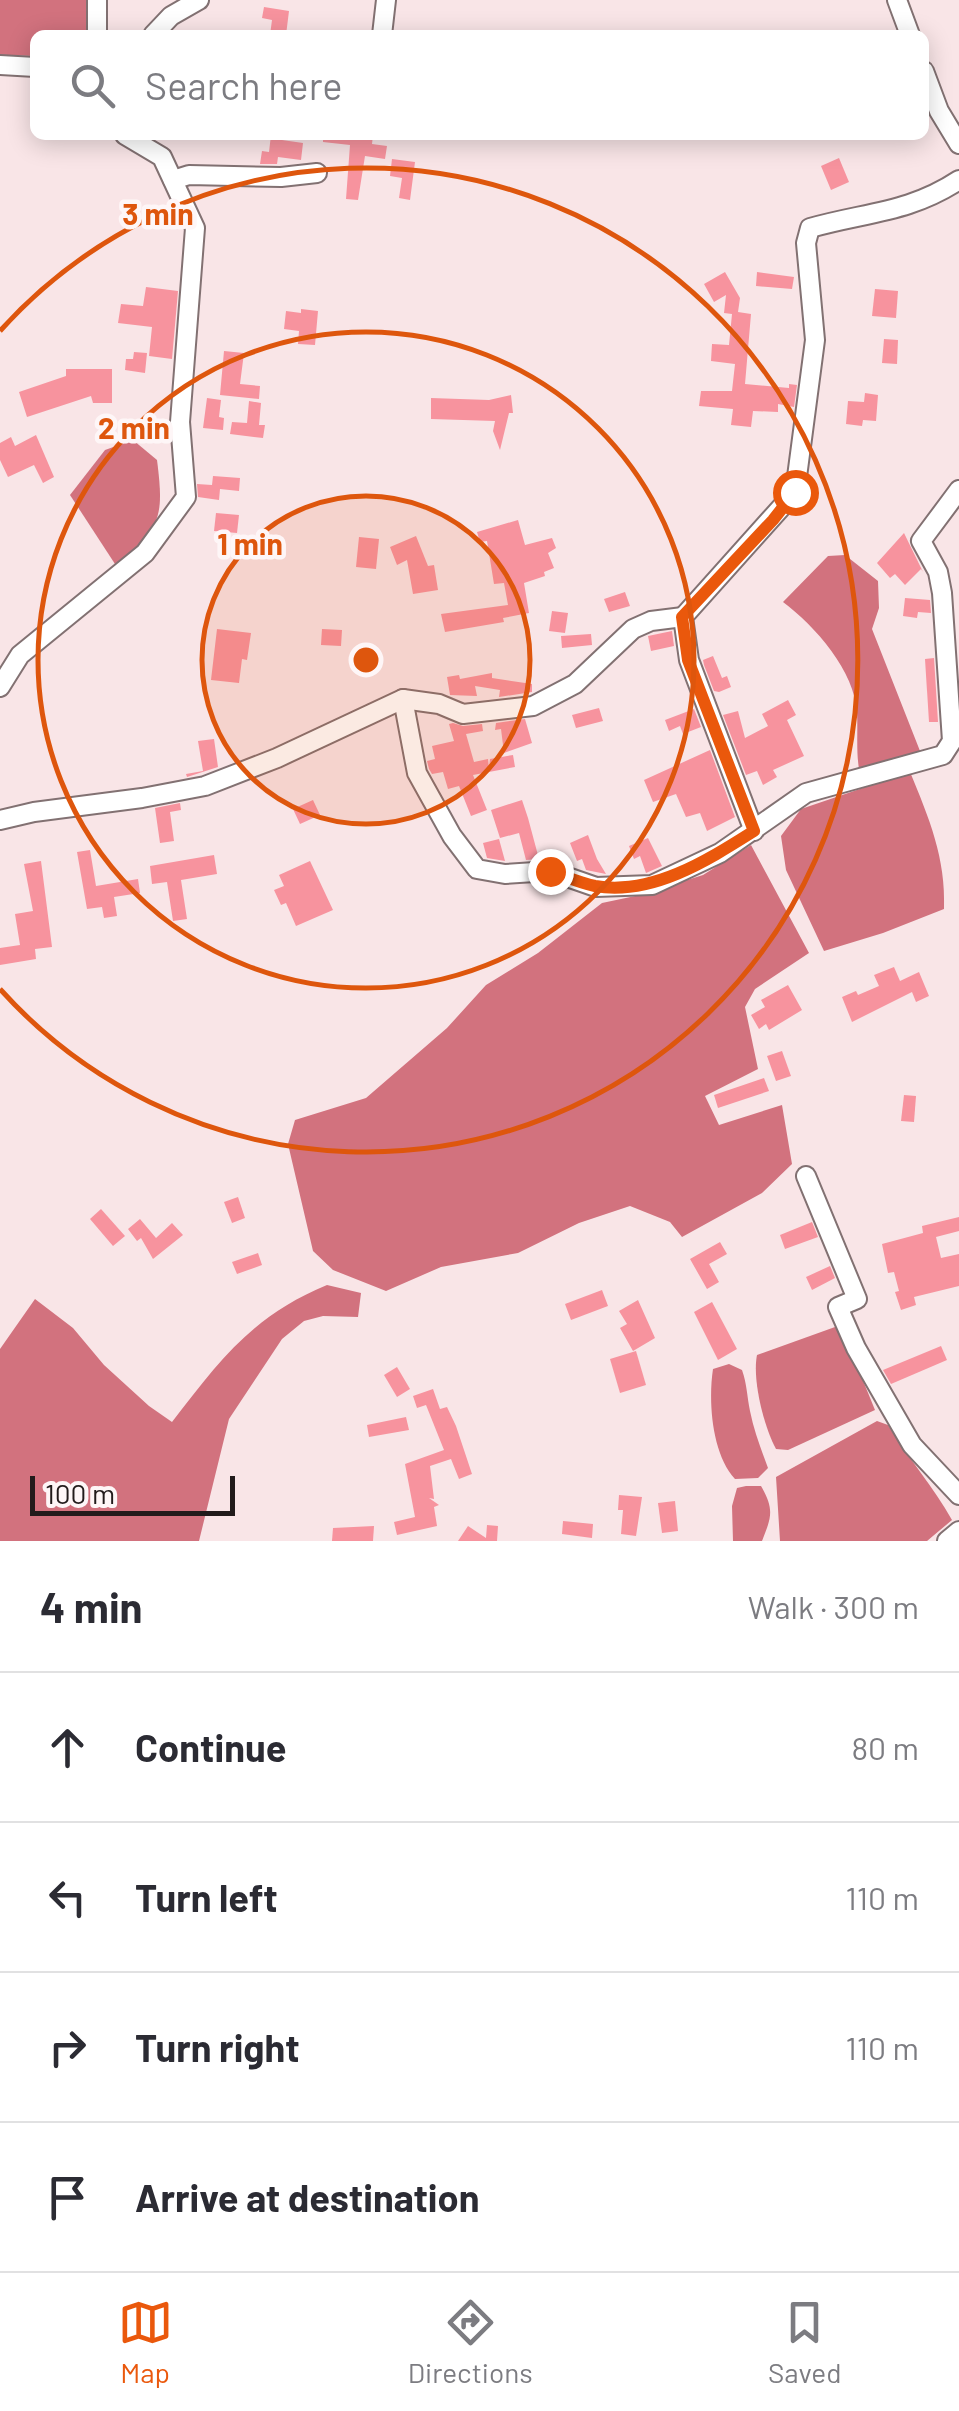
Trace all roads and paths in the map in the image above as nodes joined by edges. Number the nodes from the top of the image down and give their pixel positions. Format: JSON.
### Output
{"nodes":[{"id":1,"x":97,"y":0,"type":"edge"},
{"id":2,"x":200,"y":0,"type":"edge"},
{"id":3,"x":386,"y":0,"type":"edge"},
{"id":4,"x":897,"y":0,"type":"edge"},
{"id":5,"x":97,"y":30,"type":"edge"},
{"id":6,"x":158,"y":30,"type":"edge"},
{"id":7,"x":383,"y":30,"type":"edge"},
{"id":8,"x":908,"y":30,"type":"edge"},
{"id":9,"x":0,"y":64,"type":"edge"},
{"id":10,"x":30,"y":66,"type":"edge"},
{"id":11,"x":929,"y":84,"type":"edge"},
{"id":12,"x":133,"y":140,"type":"edge"},
{"id":13,"x":959,"y":144,"type":"edge"},
{"id":14,"x":317,"y":173,"type":"dead end"},
{"id":15,"x":173,"y":180,"type":"junction"},
{"id":16,"x":959,"y":180,"type":"edge"},
{"id":17,"x":959,"y":490,"type":"edge"},
{"id":18,"x":951,"y":590,"type":"edge"},
{"id":19,"x":682,"y":617,"type":"junction"},
{"id":20,"x":0,"y":688,"type":"edge"},
{"id":21,"x":403,"y":699,"type":"junction"},
{"id":22,"x":0,"y":820,"type":"edge"},
{"id":23,"x":754,"y":831,"type":"junction"},
{"id":24,"x":806,"y":1176,"type":"dead end"},
{"id":25,"x":959,"y":1495,"type":"edge"},
{"id":26,"x":959,"y":1532,"type":"edge"},
{"id":27,"x":947,"y":1541,"type":"edge"}],
"edges":[{"from":1,"to":5,"type":"street"},
{"from":2,"to":6,"type":"street"},
{"from":3,"to":7,"type":"street"},
{"from":4,"to":8,"type":"street"},
{"from":9,"to":10,"type":"street"},
{"from":11,"to":13,"type":"street"},
{"from":12,"to":15,"type":"street"},
{"from":14,"to":15,"type":"street"},
{"from":15,"to":20,"type":"street"},
{"from":16,"to":19,"type":"street"},
{"from":17,"to":18,"type":"street"},
{"from":18,"to":23,"type":"street"},
{"from":19,"to":21,"type":"street"},
{"from":19,"to":23,"type":"street"},
{"from":21,"to":22,"type":"street"},
{"from":21,"to":23,"type":"street"},
{"from":24,"to":25,"type":"street"},
{"from":26,"to":27,"type":"street"}]}
